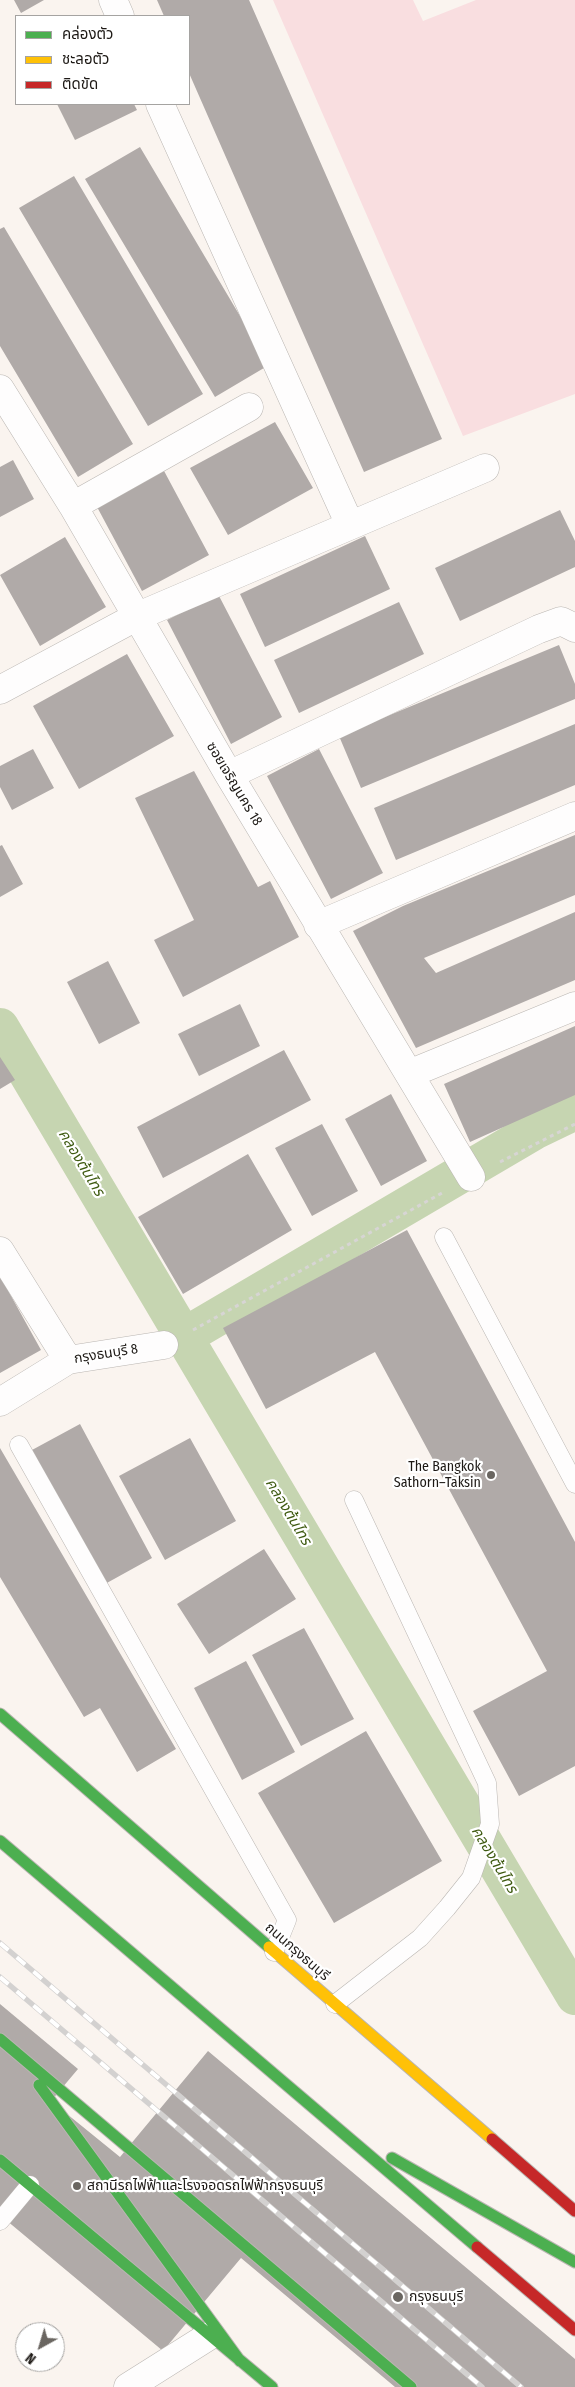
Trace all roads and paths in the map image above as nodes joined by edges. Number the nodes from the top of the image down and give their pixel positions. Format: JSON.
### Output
{"nodes":[{"id":1,"x":113,"y":0,"type":"edge"},
{"id":2,"x":120,"y":15,"type":"edge"},
{"id":3,"x":160,"y":105,"type":"edge"},
{"id":4,"x":0,"y":389,"type":"edge"},
{"id":5,"x":249,"y":407,"type":"dead end"},
{"id":6,"x":485,"y":468,"type":"dead end"},
{"id":7,"x":73,"y":506,"type":"junction"},
{"id":8,"x":350,"y":526,"type":"junction"},
{"id":9,"x":136,"y":617,"type":"junction"},
{"id":10,"x":575,"y":628,"type":"edge"},
{"id":11,"x":0,"y":690,"type":"edge"},
{"id":12,"x":229,"y":775,"type":"junction"},
{"id":13,"x":575,"y":816,"type":"edge"},
{"id":14,"x":318,"y":925,"type":"junction"},
{"id":15,"x":575,"y":1006,"type":"edge"},
{"id":16,"x":409,"y":1074,"type":"junction"},
{"id":17,"x":575,"y":1124,"type":"edge"},
{"id":18,"x":471,"y":1177,"type":"junction"},
{"id":19,"x":444,"y":1237,"type":"dead end"},
{"id":20,"x":0,"y":1251,"type":"edge"},
{"id":21,"x":164,"y":1345,"type":"joint"},
{"id":22,"x":68,"y":1360,"type":"junction"},
{"id":23,"x":0,"y":1402,"type":"edge"},
{"id":24,"x":18,"y":1444,"type":"dead end"},
{"id":25,"x":575,"y":1484,"type":"edge"},
{"id":26,"x":354,"y":1500,"type":"dead end"},
{"id":27,"x":0,"y":1714,"type":"edge"},
{"id":28,"x":0,"y":1841,"type":"edge"},
{"id":29,"x":36,"y":1856,"type":"dead end"},
{"id":30,"x":274,"y":1952,"type":"junction"},
{"id":31,"x":173,"y":1986,"type":"junction"},
{"id":32,"x":335,"y":2004,"type":"junction"},
{"id":33,"x":0,"y":2039,"type":"edge"},
{"id":34,"x":14,"y":2050,"type":"junction"},
{"id":35,"x":334,"y":2125,"type":"junction"},
{"id":36,"x":0,"y":2160,"type":"edge"},
{"id":37,"x":30,"y":2185,"type":"junction"},
{"id":38,"x":573,"y":2208,"type":"edge"},
{"id":39,"x":0,"y":2221,"type":"edge"},
{"id":40,"x":575,"y":2262,"type":"edge"},
{"id":41,"x":575,"y":2330,"type":"edge"},
{"id":42,"x":209,"y":2336,"type":"junction"},
{"id":43,"x":240,"y":2361,"type":"junction"},
{"id":44,"x":128,"y":2387,"type":"edge"},
{"id":45,"x":272,"y":2387,"type":"edge"},
{"id":46,"x":411,"y":2387,"type":"edge"}],
"edges":[{"from":1,"to":2,"type":"street"},
{"from":3,"to":8,"type":"street"},
{"from":4,"to":7,"type":"street","name":"ซอยเจริญนคร 18"},
{"from":5,"to":7,"type":"street"},
{"from":6,"to":8,"type":"street"},
{"from":7,"to":9,"type":"street","name":"ซอยเจริญนคร 18"},
{"from":8,"to":9,"type":"street"},
{"from":9,"to":11,"type":"street"},
{"from":9,"to":12,"type":"street","name":"ซอยเจริญนคร 18"},
{"from":10,"to":12,"type":"street"},
{"from":12,"to":14,"type":"street","name":"ซอยเจริญนคร 18"},
{"from":13,"to":14,"type":"street"},
{"from":14,"to":16,"type":"street","name":"ซอยเจริญนคร 18"},
{"from":15,"to":16,"type":"street"},
{"from":16,"to":18,"type":"street","name":"ซอยเจริญนคร 18"},
{"from":17,"to":18,"type":"path"},
{"from":18,"to":21,"type":"path"},
{"from":19,"to":25,"type":"lane"},
{"from":20,"to":22,"type":"street"},
{"from":21,"to":22,"type":"street","name":"กรุงธนบุรี 8"},
{"from":22,"to":23,"type":"street","name":"กรุงธนบุรี 8"},
{"from":24,"to":30,"type":"lane"},
{"from":26,"to":32,"type":"lane"},
{"from":27,"to":30,"type":"main road","name":"ถนนกรุงธนบุรี"},
{"from":28,"to":31,"type":"main road"},
{"from":29,"to":31,"type":"main road"},
{"from":30,"to":32,"type":"main road","name":"ถนนกรุงธนบุรี"},
{"from":31,"to":35,"type":"main road"},
{"from":32,"to":38,"type":"main road","name":"ถนนกรุงธนบุรี"},
{"from":33,"to":34,"type":"main road"},
{"from":34,"to":43,"type":"main road"},
{"from":34,"to":46,"type":"main road"},
{"from":35,"to":40,"type":"main road"},
{"from":35,"to":41,"type":"main road"},
{"from":36,"to":37,"type":"main road"},
{"from":37,"to":39,"type":"lane"},
{"from":37,"to":42,"type":"main road"},
{"from":42,"to":43,"type":"main road"},
{"from":42,"to":44,"type":"street"},
{"from":43,"to":45,"type":"main road"}]}
